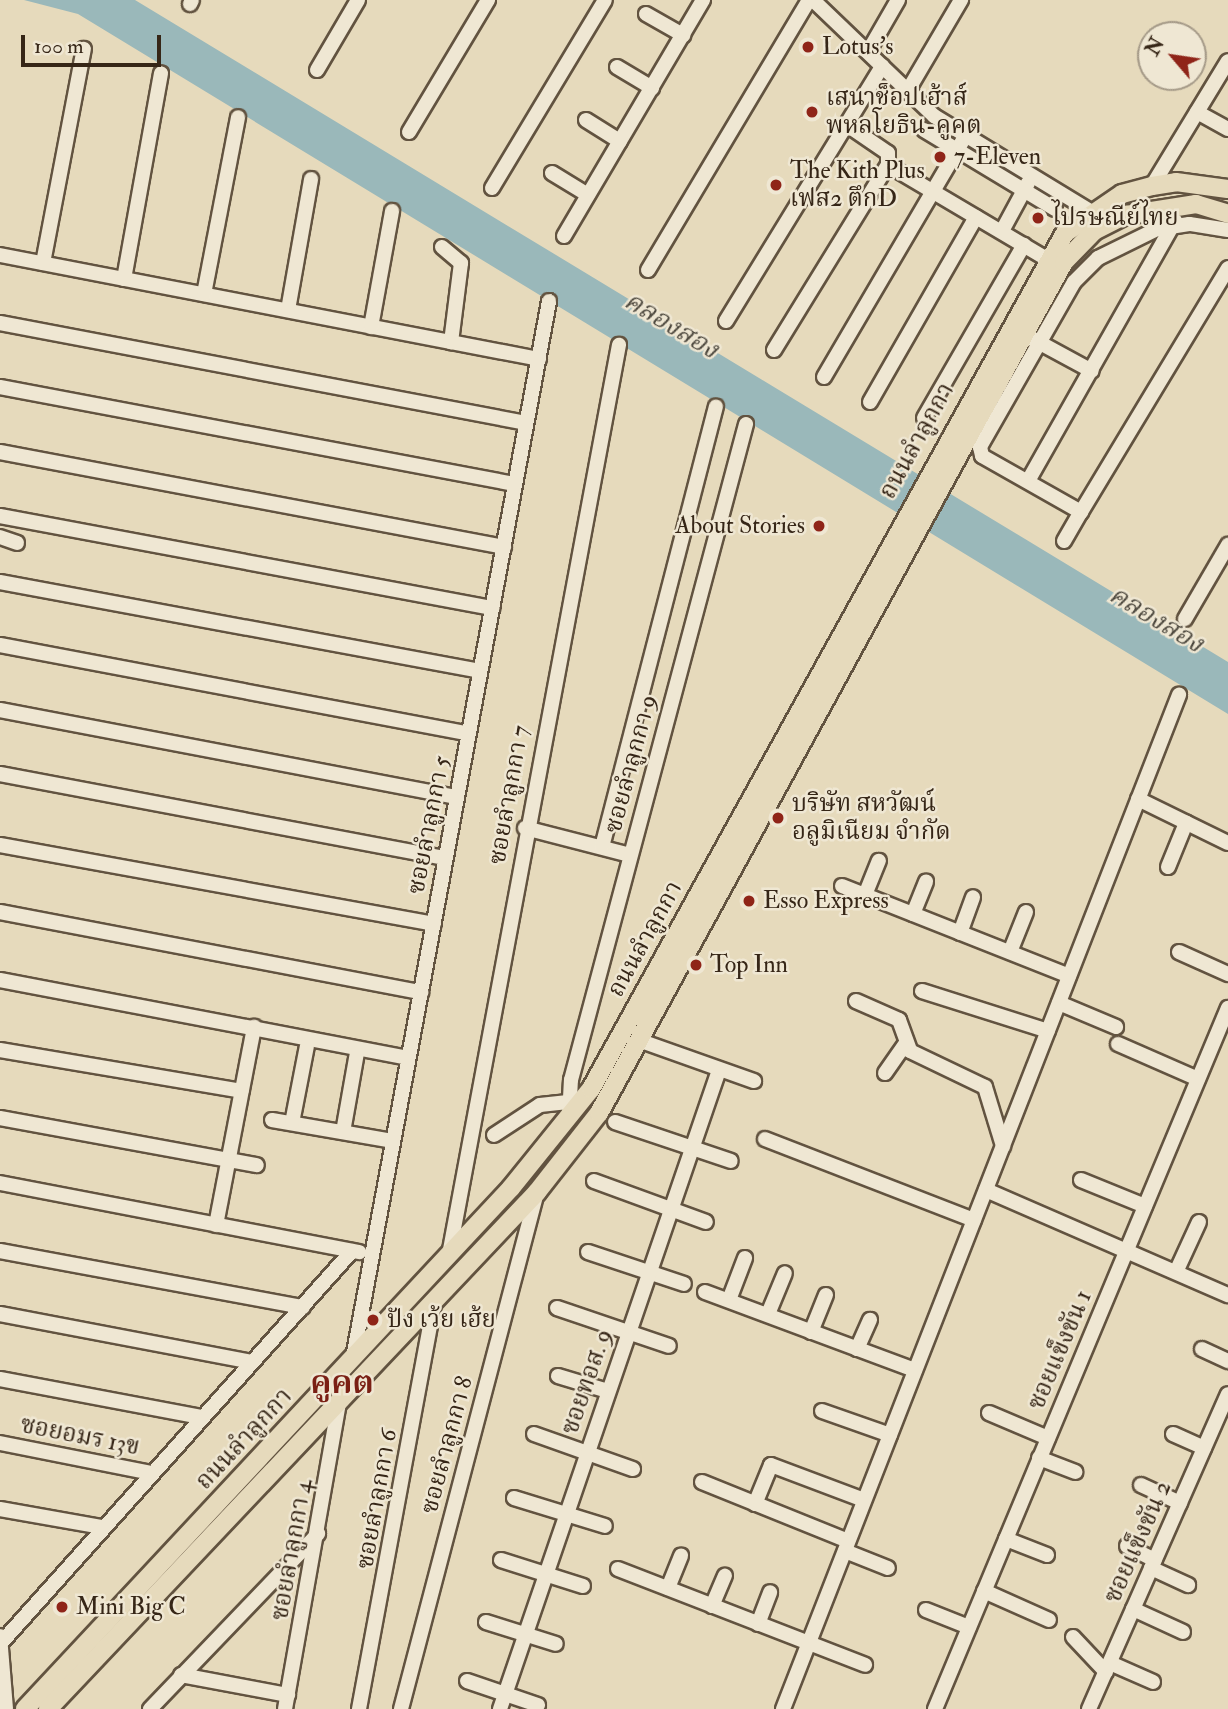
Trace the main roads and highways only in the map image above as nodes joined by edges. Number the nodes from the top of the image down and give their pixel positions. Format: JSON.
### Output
{"nodes":[{"id":1,"x":1228,"y":188,"type":"edge"},
{"id":2,"x":1228,"y":214,"type":"edge"},
{"id":3,"x":660,"y":964,"type":"junction"},
{"id":4,"x":677,"y":971,"type":"junction"},
{"id":5,"x":25,"y":1709,"type":"edge"},
{"id":6,"x":48,"y":1709,"type":"edge"}],
"edges":[{"from":1,"to":3,"type":"main road","name":"ถนนลำลูกกา"},
{"from":2,"to":4,"type":"main road","name":"ถนนลำลูกกา"},
{"from":3,"to":4,"type":"main road"},
{"from":3,"to":5,"type":"main road","name":"ถนนลำลูกกา"},
{"from":4,"to":6,"type":"main road","name":"ถนนลำลูกกา"}]}
